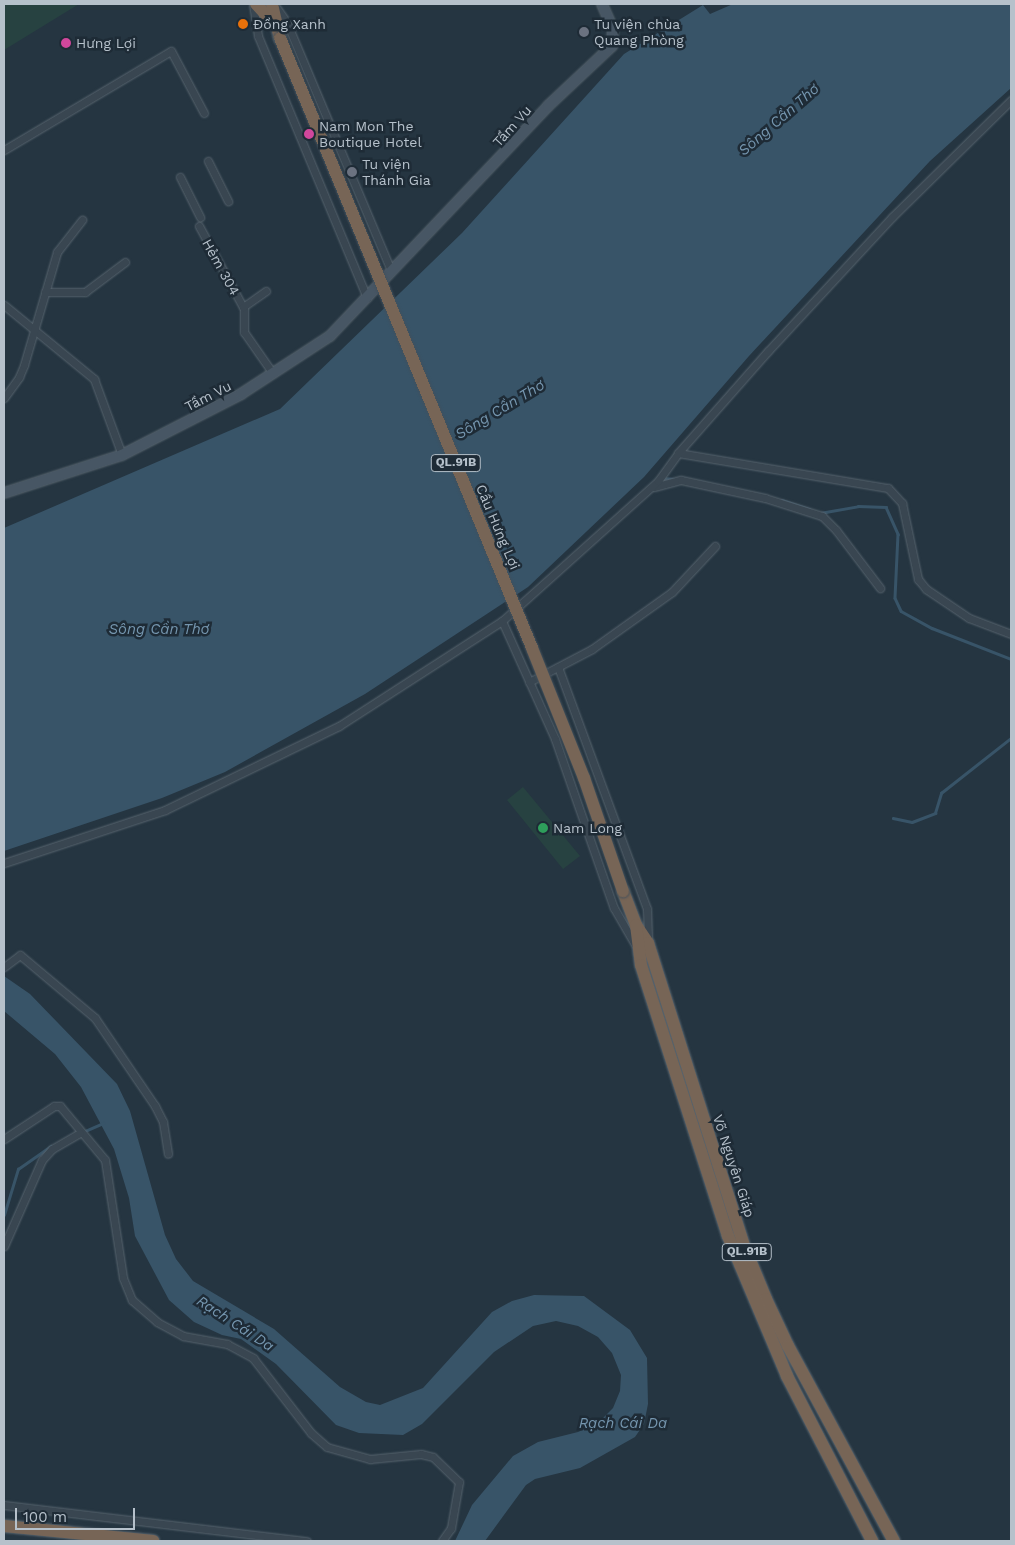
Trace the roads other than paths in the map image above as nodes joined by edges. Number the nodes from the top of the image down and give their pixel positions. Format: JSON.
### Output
{"nodes":[{"id":1,"x":254,"y":4,"type":"edge"},
{"id":2,"x":273,"y":4,"type":"edge"},
{"id":3,"x":602,"y":4,"type":"edge"},
{"id":4,"x":273,"y":22,"type":"junction"},
{"id":5,"x":1011,"y":100,"type":"edge"},
{"id":6,"x":204,"y":113,"type":"dead end"},
{"id":7,"x":4,"y":150,"type":"edge"},
{"id":8,"x":208,"y":161,"type":"dead end"},
{"id":9,"x":180,"y":177,"type":"dead end"},
{"id":10,"x":228,"y":202,"type":"dead end"},
{"id":11,"x":200,"y":217,"type":"dead end"},
{"id":12,"x":82,"y":220,"type":"dead end"},
{"id":13,"x":199,"y":226,"type":"dead end"},
{"id":14,"x":124,"y":262,"type":"dead end"},
{"id":15,"x":391,"y":270,"type":"junction"},
{"id":16,"x":266,"y":291,"type":"dead end"},
{"id":17,"x":45,"y":292,"type":"junction"},
{"id":18,"x":367,"y":298,"type":"junction"},
{"id":19,"x":4,"y":305,"type":"edge"},
{"id":20,"x":243,"y":307,"type":"junction"},
{"id":21,"x":34,"y":331,"type":"junction"},
{"id":22,"x":272,"y":372,"type":"junction"},
{"id":23,"x":4,"y":398,"type":"edge"},
{"id":24,"x":122,"y":455,"type":"junction"},
{"id":25,"x":676,"y":456,"type":"junction"},
{"id":26,"x":649,"y":489,"type":"junction"},
{"id":27,"x":4,"y":492,"type":"edge"},
{"id":28,"x":715,"y":546,"type":"dead end"},
{"id":29,"x":880,"y":588,"type":"dead end"},
{"id":30,"x":502,"y":621,"type":"junction"},
{"id":31,"x":1011,"y":634,"type":"edge"},
{"id":32,"x":558,"y":667,"type":"junction"},
{"id":33,"x":529,"y":682,"type":"junction"},
{"id":34,"x":4,"y":863,"type":"edge"},
{"id":35,"x":623,"y":891,"type":"joint"},
{"id":36,"x":643,"y":946,"type":"junction"},
{"id":37,"x":7,"y":965,"type":"edge"},
{"id":38,"x":682,"y":1075,"type":"junction"},
{"id":39,"x":80,"y":1133,"type":"junction"},
{"id":40,"x":4,"y":1139,"type":"edge"},
{"id":41,"x":168,"y":1154,"type":"dead end"},
{"id":42,"x":4,"y":1246,"type":"edge"},
{"id":43,"x":4,"y":1505,"type":"edge"},
{"id":44,"x":4,"y":1526,"type":"edge"},
{"id":45,"x":153,"y":1541,"type":"edge"},
{"id":46,"x":307,"y":1541,"type":"edge"},
{"id":47,"x":442,"y":1541,"type":"edge"},
{"id":48,"x":872,"y":1541,"type":"edge"},
{"id":49,"x":894,"y":1541,"type":"edge"}],
"edges":[{"from":1,"to":4,"type":"highway","number":"QL.91B"},
{"from":1,"to":18,"type":"street"},
{"from":2,"to":4,"type":"highway","number":"QL.91B"},
{"from":2,"to":15,"type":"street"},
{"from":3,"to":15,"type":"street","name":"Tầm Vu"},
{"from":4,"to":35,"type":"highway","name":"Cầu Hưng Lợi","number":"QL.91B","bridge":true},
{"from":5,"to":25,"type":"street"},
{"from":6,"to":7,"type":"street"},
{"from":8,"to":10,"type":"street"},
{"from":9,"to":11,"type":"street"},
{"from":12,"to":17,"type":"street"},
{"from":13,"to":20,"type":"street","name":"Hẻm 304"},
{"from":14,"to":17,"type":"street"},
{"from":15,"to":18,"type":"street","name":"Tầm Vu"},
{"from":16,"to":20,"type":"street","name":"Hẻm 304"},
{"from":17,"to":21,"type":"street"},
{"from":18,"to":22,"type":"street","name":"Tầm Vu"},
{"from":19,"to":21,"type":"street"},
{"from":20,"to":22,"type":"street","name":"Hẻm 304"},
{"from":21,"to":23,"type":"street"},
{"from":21,"to":24,"type":"street"},
{"from":22,"to":24,"type":"street","name":"Tầm Vu"},
{"from":24,"to":27,"type":"street","name":"Tầm Vu"},
{"from":25,"to":26,"type":"street"},
{"from":25,"to":31,"type":"street"},
{"from":26,"to":29,"type":"street"},
{"from":26,"to":30,"type":"street"},
{"from":28,"to":32,"type":"street"},
{"from":30,"to":33,"type":"street"},
{"from":30,"to":34,"type":"street"},
{"from":32,"to":33,"type":"street"},
{"from":32,"to":36,"type":"street"},
{"from":33,"to":36,"type":"street"},
{"from":35,"to":36,"type":"highway","name":"Võ Nguyên Giáp","number":"QL.91B"},
{"from":36,"to":38,"type":"highway","name":"Võ Nguyên Giáp","number":"QL.91B"},
{"from":37,"to":41,"type":"street"},
{"from":38,"to":48,"type":"highway","name":"Võ Nguyên Giáp","number":"QL.91B"},
{"from":38,"to":49,"type":"highway","name":"Võ Nguyên Giáp","number":"QL.91B"},
{"from":39,"to":40,"type":"street"},
{"from":39,"to":42,"type":"street"},
{"from":39,"to":47,"type":"street"},
{"from":43,"to":46,"type":"street"},
{"from":44,"to":45,"type":"highway"}]}
